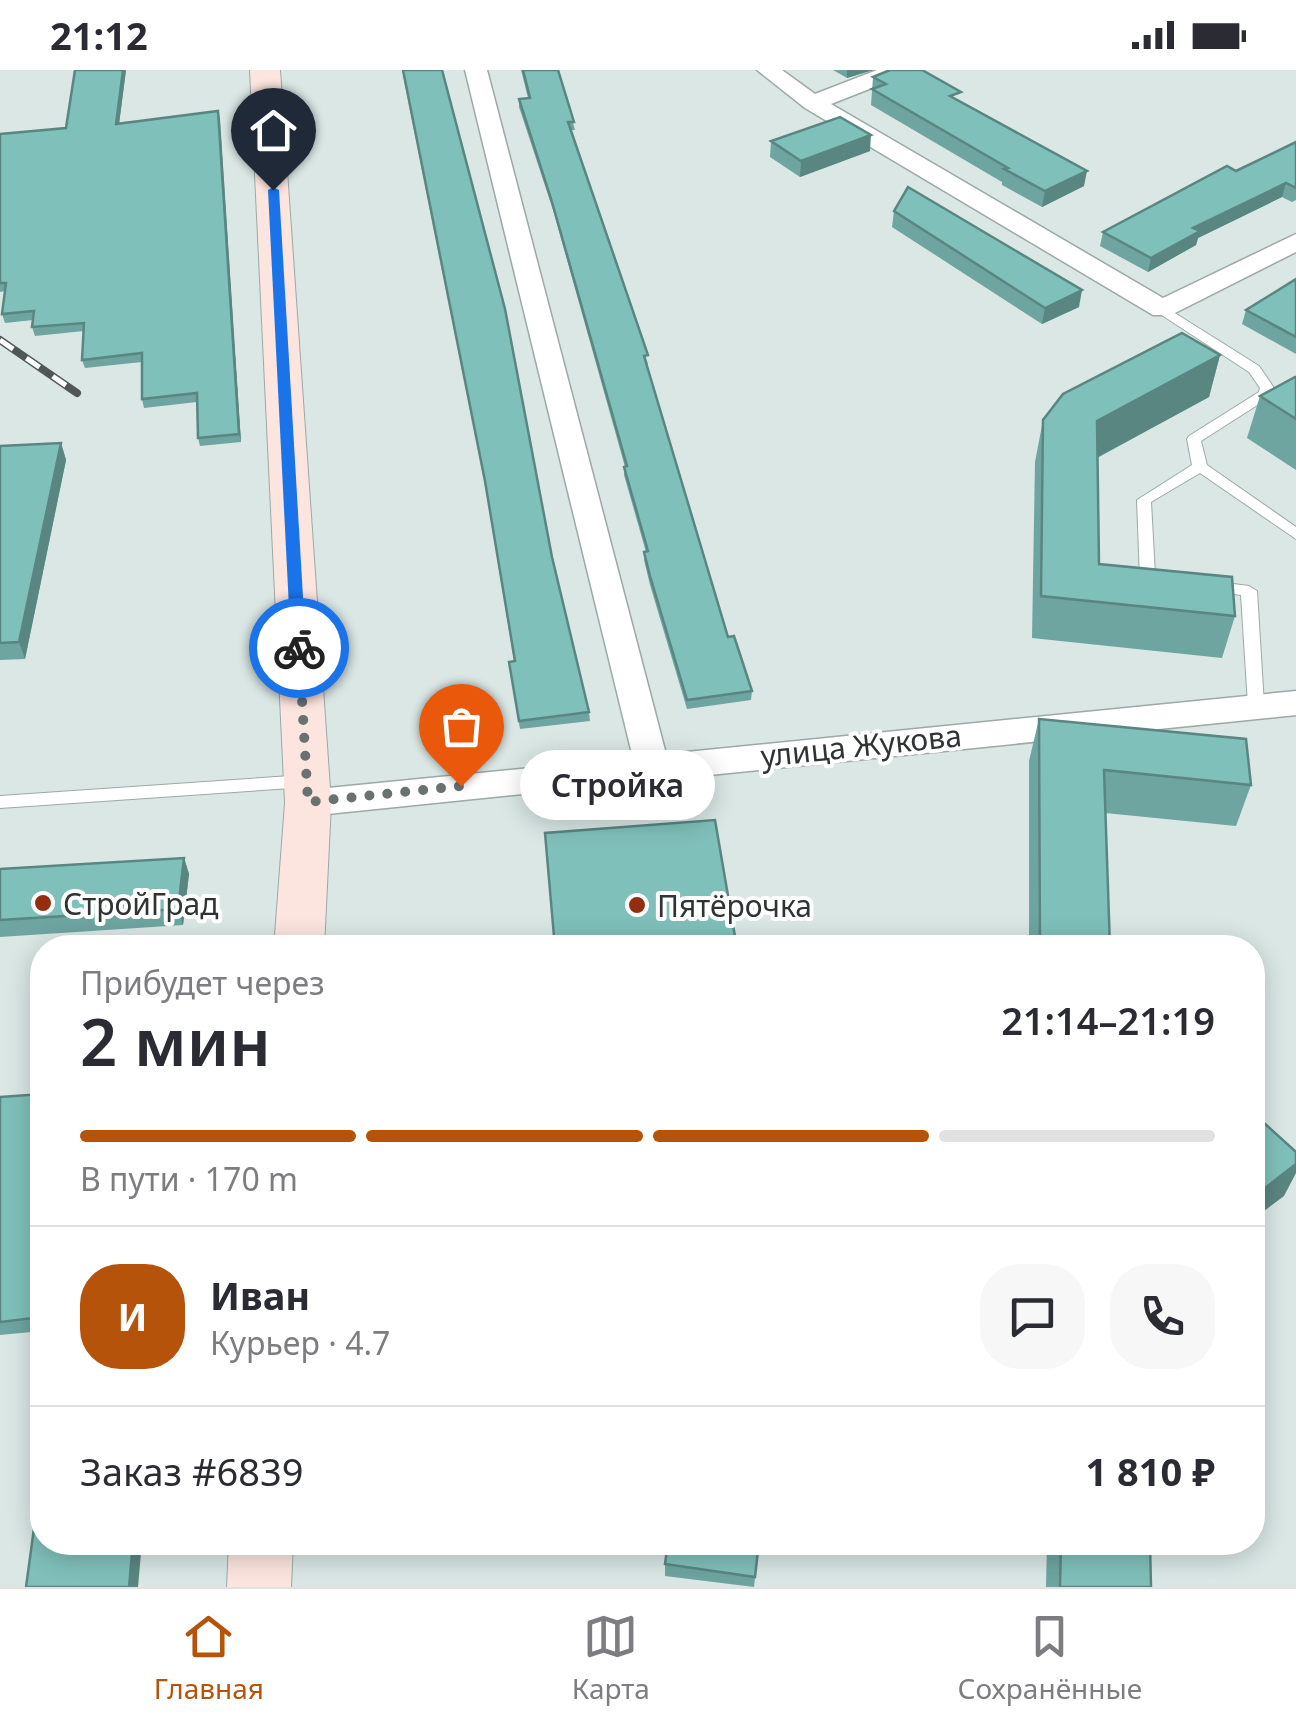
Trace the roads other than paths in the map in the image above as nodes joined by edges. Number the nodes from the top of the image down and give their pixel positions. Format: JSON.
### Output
{"nodes":[{"id":1,"x":265,"y":70,"type":"edge"},
{"id":2,"x":476,"y":70,"type":"edge"},
{"id":3,"x":768,"y":70,"type":"edge"},
{"id":4,"x":898,"y":70,"type":"edge"},
{"id":5,"x":813,"y":103,"type":"junction"},
{"id":6,"x":1296,"y":242,"type":"edge"},
{"id":7,"x":1162,"y":309,"type":"junction"},
{"id":8,"x":1200,"y":467,"type":"junction"},
{"id":9,"x":1296,"y":534,"type":"edge"},
{"id":10,"x":1296,"y":703,"type":"edge"},
{"id":11,"x":1256,"y":705,"type":"junction"},
{"id":12,"x":652,"y":766,"type":"junction"},
{"id":13,"x":307,"y":792,"type":"junction"},
{"id":14,"x":0,"y":802,"type":"edge"},
{"id":15,"x":300,"y":935,"type":"edge"},
{"id":16,"x":260,"y":1555,"type":"edge"},
{"id":17,"x":258,"y":1587,"type":"edge"}],
"edges":[{"from":1,"to":13,"type":"main road"},
{"from":2,"to":12,"type":"street"},
{"from":3,"to":5,"type":"street"},
{"from":4,"to":5,"type":"street"},
{"from":5,"to":7,"type":"street"},
{"from":6,"to":7,"type":"street"},
{"from":7,"to":8,"type":"lane"},
{"from":8,"to":9,"type":"lane"},
{"from":8,"to":11,"type":"lane"},
{"from":10,"to":11,"type":"street","name":"улица Жукова"},
{"from":11,"to":12,"type":"street","name":"улица Жукова"},
{"from":12,"to":13,"type":"street","name":"улица Жукова"},
{"from":13,"to":14,"type":"lane"},
{"from":13,"to":15,"type":"main road"},
{"from":16,"to":17,"type":"main road"}]}
